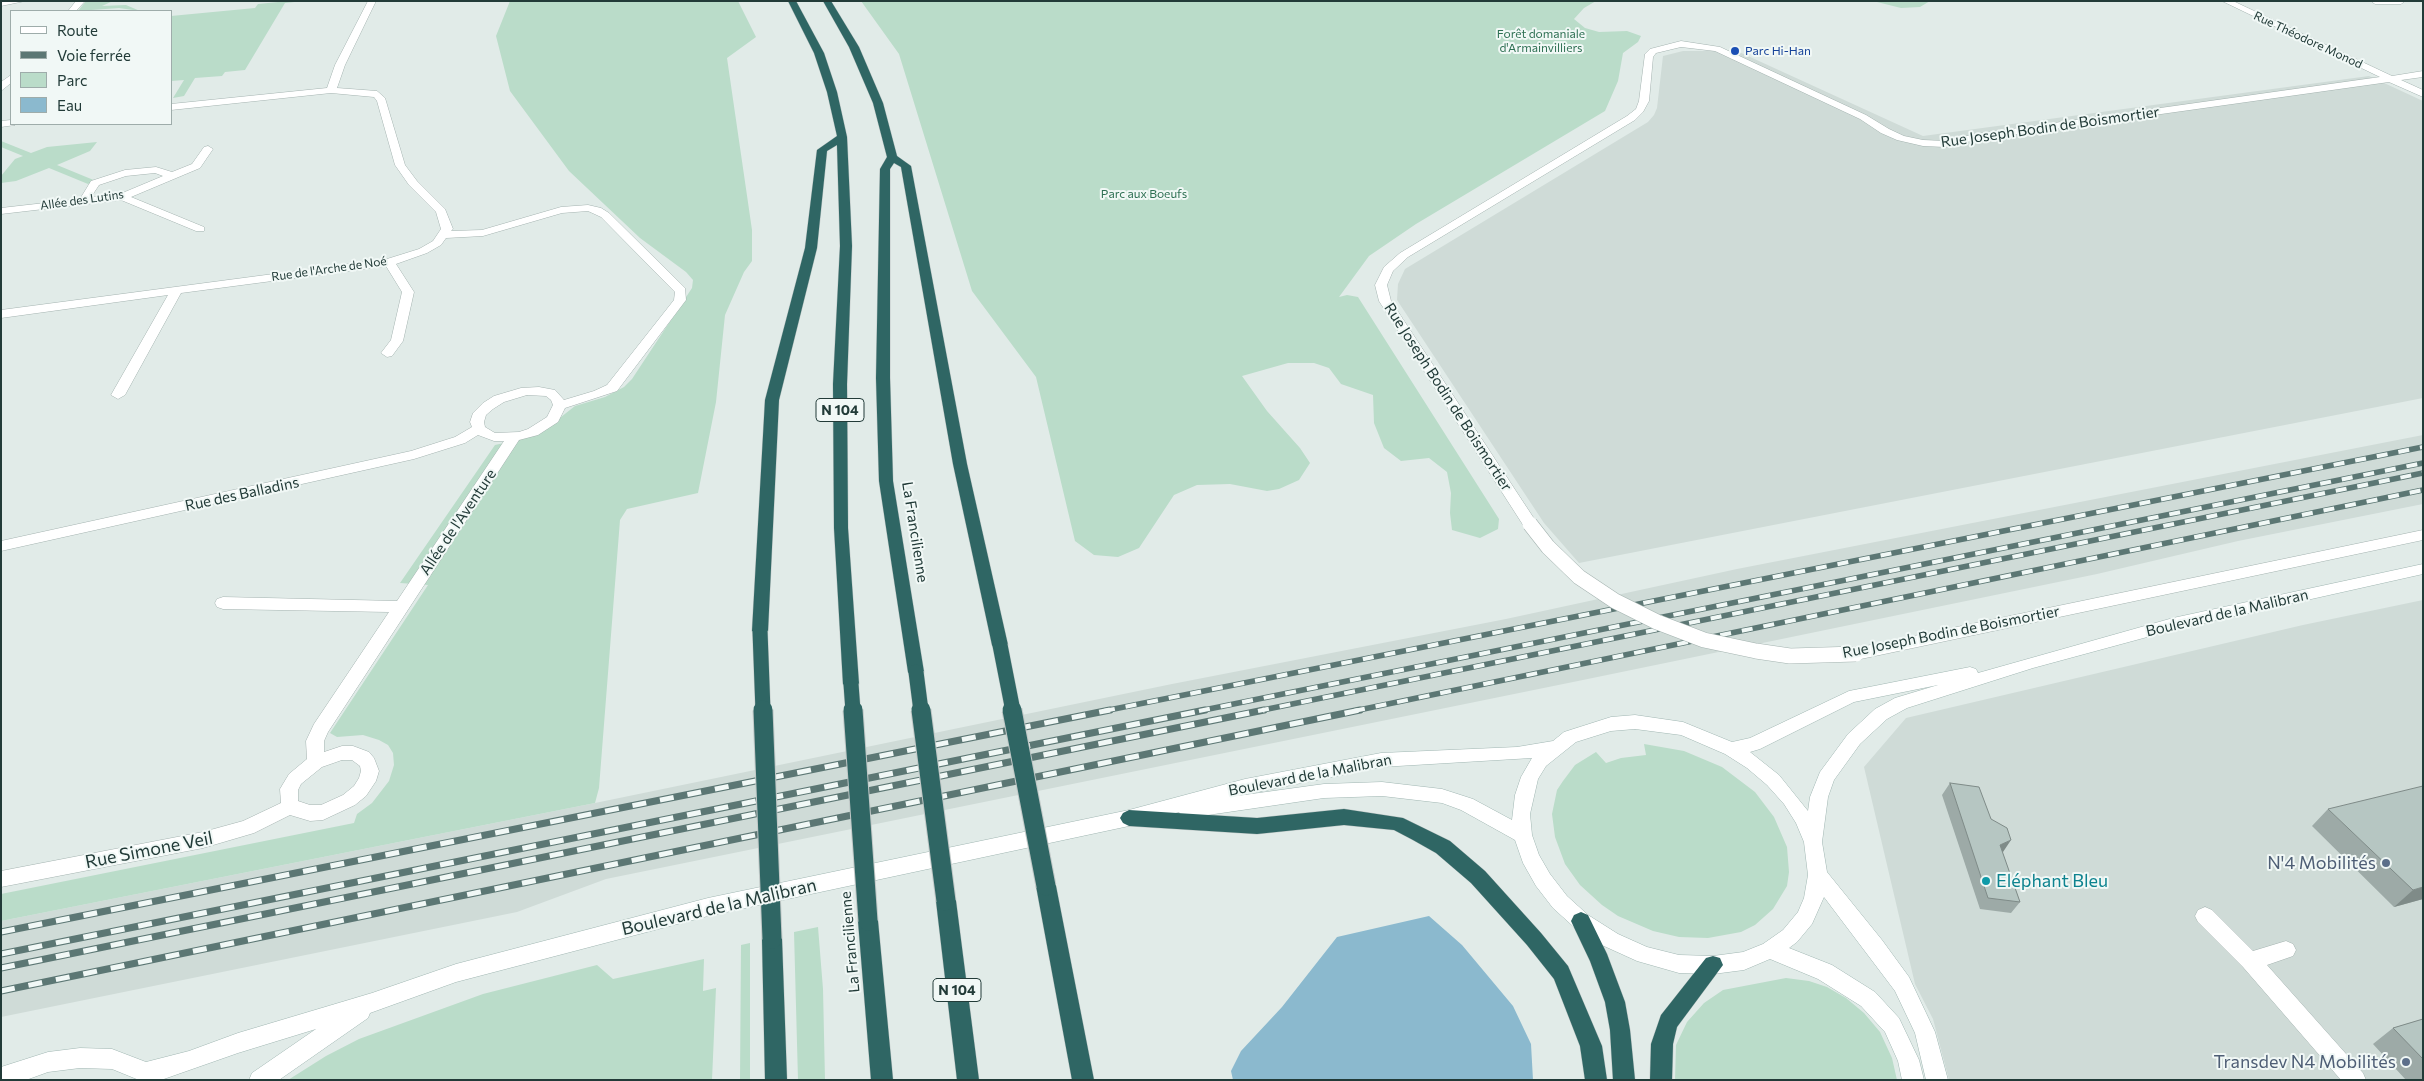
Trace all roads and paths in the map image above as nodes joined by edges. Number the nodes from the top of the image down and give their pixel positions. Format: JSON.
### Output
{"nodes":[{"id":1,"x":21,"y":1,"type":"edge"},
{"id":2,"x":372,"y":1,"type":"edge"},
{"id":3,"x":792,"y":1,"type":"edge"},
{"id":4,"x":827,"y":1,"type":"edge"},
{"id":5,"x":2226,"y":1,"type":"edge"},
{"id":6,"x":2376,"y":1,"type":"edge"},
{"id":7,"x":2401,"y":1,"type":"edge"},
{"id":8,"x":1,"y":3,"type":"edge"},
{"id":9,"x":2423,"y":74,"type":"edge"},
{"id":10,"x":10,"y":79,"type":"edge"},
{"id":11,"x":2391,"y":79,"type":"junction"},
{"id":12,"x":1,"y":88,"type":"edge"},
{"id":13,"x":331,"y":90,"type":"junction"},
{"id":14,"x":2423,"y":94,"type":"edge"},
{"id":15,"x":172,"y":107,"type":"edge"},
{"id":16,"x":842,"y":137,"type":"junction"},
{"id":17,"x":208,"y":149,"type":"dead end"},
{"id":18,"x":892,"y":157,"type":"junction"},
{"id":19,"x":172,"y":176,"type":"junction"},
{"id":20,"x":122,"y":197,"type":"junction"},
{"id":21,"x":82,"y":202,"type":"junction"},
{"id":22,"x":1,"y":211,"type":"edge"},
{"id":23,"x":200,"y":229,"type":"dead end"},
{"id":24,"x":444,"y":235,"type":"junction"},
{"id":25,"x":389,"y":262,"type":"junction"},
{"id":26,"x":177,"y":290,"type":"junction"},
{"id":27,"x":1,"y":314,"type":"edge"},
{"id":28,"x":387,"y":353,"type":"dead end"},
{"id":29,"x":118,"y":395,"type":"dead end"},
{"id":30,"x":560,"y":404,"type":"junction"},
{"id":31,"x":479,"y":429,"type":"junction"},
{"id":32,"x":514,"y":437,"type":"junction"},
{"id":33,"x":2423,"y":536,"type":"edge"},
{"id":34,"x":1,"y":546,"type":"edge"},
{"id":35,"x":2423,"y":569,"type":"edge"},
{"id":36,"x":223,"y":604,"type":"dead end"},
{"id":37,"x":400,"y":607,"type":"junction"},
{"id":38,"x":2033,"y":662,"type":"junction"},
{"id":39,"x":1553,"y":748,"type":"junction"},
{"id":40,"x":1730,"y":748,"type":"junction"},
{"id":41,"x":316,"y":762,"type":"junction"},
{"id":42,"x":291,"y":806,"type":"junction"},
{"id":43,"x":1129,"y":818,"type":"junction"},
{"id":44,"x":1523,"y":835,"type":"junction"},
{"id":45,"x":1813,"y":842,"type":"junction"},
{"id":46,"x":1818,"y":876,"type":"junction"},
{"id":47,"x":1,"y":879,"type":"edge"},
{"id":48,"x":2205,"y":916,"type":"dead end"},
{"id":49,"x":1581,"y":921,"type":"junction"},
{"id":50,"x":1770,"y":950,"type":"junction"},
{"id":51,"x":2286,"y":950,"type":"dead end"},
{"id":52,"x":2250,"y":961,"type":"junction"},
{"id":53,"x":1713,"y":965,"type":"junction"},
{"id":54,"x":372,"y":1003,"type":"junction"},
{"id":55,"x":149,"y":1076,"type":"edge"},
{"id":56,"x":1,"y":1078,"type":"edge"},
{"id":57,"x":260,"y":1080,"type":"edge"},
{"id":58,"x":776,"y":1080,"type":"edge"},
{"id":59,"x":882,"y":1080,"type":"edge"},
{"id":60,"x":968,"y":1080,"type":"edge"},
{"id":61,"x":1083,"y":1080,"type":"edge"},
{"id":62,"x":1596,"y":1080,"type":"edge"},
{"id":63,"x":1624,"y":1080,"type":"edge"},
{"id":64,"x":1661,"y":1080,"type":"edge"},
{"id":65,"x":1912,"y":1080,"type":"edge"},
{"id":66,"x":1937,"y":1080,"type":"edge"},
{"id":67,"x":2355,"y":1080,"type":"edge"}],
"edges":[{"from":1,"to":8,"type":"street"},
{"from":2,"to":13,"type":"street"},
{"from":3,"to":16,"type":"highway","name":"La Francilienne","number":"N 104"},
{"from":4,"to":18,"type":"highway"},
{"from":5,"to":11,"type":"street","name":"Rue Théodore Monod"},
{"from":6,"to":7,"type":"street"},
{"from":9,"to":11,"type":"street","name":"Rue Joseph Bodin de Boismortier"},
{"from":10,"to":12,"type":"street"},
{"from":11,"to":14,"type":"street","name":"Rue Théodore Monod"},
{"from":11,"to":33,"type":"street","name":"Rue Joseph Bodin de Boismortier","bridge":true},
{"from":13,"to":15,"type":"street"},
{"from":13,"to":24,"type":"street"},
{"from":16,"to":58,"type":"highway","bridge":true},
{"from":16,"to":59,"type":"highway","name":"La Francilienne","number":"N 104","bridge":true},
{"from":17,"to":19,"type":"street","name":"Allée des Lutins"},
{"from":18,"to":60,"type":"highway","name":"La Francilienne","number":"N 104","bridge":true},
{"from":18,"to":61,"type":"highway","bridge":true},
{"from":19,"to":20,"type":"street","name":"Allée des Lutins"},
{"from":19,"to":21,"type":"street"},
{"from":20,"to":21,"type":"street","name":"Allée des Lutins"},
{"from":20,"to":23,"type":"street"},
{"from":21,"to":22,"type":"street","name":"Allée des Lutins"},
{"from":24,"to":25,"type":"street","name":"Rue de l'Arche de Noé"},
{"from":24,"to":30,"type":"street"},
{"from":25,"to":26,"type":"street","name":"Rue de l'Arche de Noé"},
{"from":25,"to":28,"type":"street"},
{"from":26,"to":27,"type":"street","name":"Rue de l'Arche de Noé"},
{"from":26,"to":29,"type":"street"},
{"from":30,"to":31,"type":"street"},
{"from":30,"to":32,"type":"street"},
{"from":31,"to":32,"type":"street"},
{"from":31,"to":34,"type":"street","name":"Rue des Balladins"},
{"from":32,"to":37,"type":"street","name":"Allée de l'Aventure"},
{"from":35,"to":38,"type":"street","name":"Boulevard de la Malibran"},
{"from":36,"to":37,"type":"street"},
{"from":37,"to":41,"type":"street","name":"Allée de l'Aventure"},
{"from":38,"to":40,"type":"street","name":"Boulevard de la Malibran"},
{"from":38,"to":45,"type":"street","name":"Boulevard de la Malibran"},
{"from":39,"to":40,"type":"street"},
{"from":39,"to":43,"type":"street","name":"Boulevard de la Malibran"},
{"from":39,"to":44,"type":"street"},
{"from":40,"to":45,"type":"street"},
{"from":41,"to":42,"type":"street"},
{"from":41,"to":42,"type":"street"},
{"from":42,"to":47,"type":"street","name":"Rue Simone Veil"},
{"from":43,"to":44,"type":"street","name":"Boulevard de la Malibran"},
{"from":43,"to":54,"type":"street","name":"Boulevard de la Malibran"},
{"from":43,"to":62,"type":"highway"},
{"from":44,"to":49,"type":"street"},
{"from":45,"to":46,"type":"street"},
{"from":46,"to":50,"type":"street"},
{"from":46,"to":66,"type":"street"},
{"from":48,"to":52,"type":"street"},
{"from":49,"to":53,"type":"street"},
{"from":49,"to":63,"type":"highway"},
{"from":50,"to":53,"type":"street"},
{"from":50,"to":65,"type":"street"},
{"from":51,"to":52,"type":"street"},
{"from":52,"to":67,"type":"street"},
{"from":53,"to":64,"type":"highway"},
{"from":54,"to":55,"type":"street","name":"Boulevard de la Malibran"},
{"from":54,"to":57,"type":"street","name":"Boulevard de la Malibran"},
{"from":55,"to":56,"type":"street"}]}
